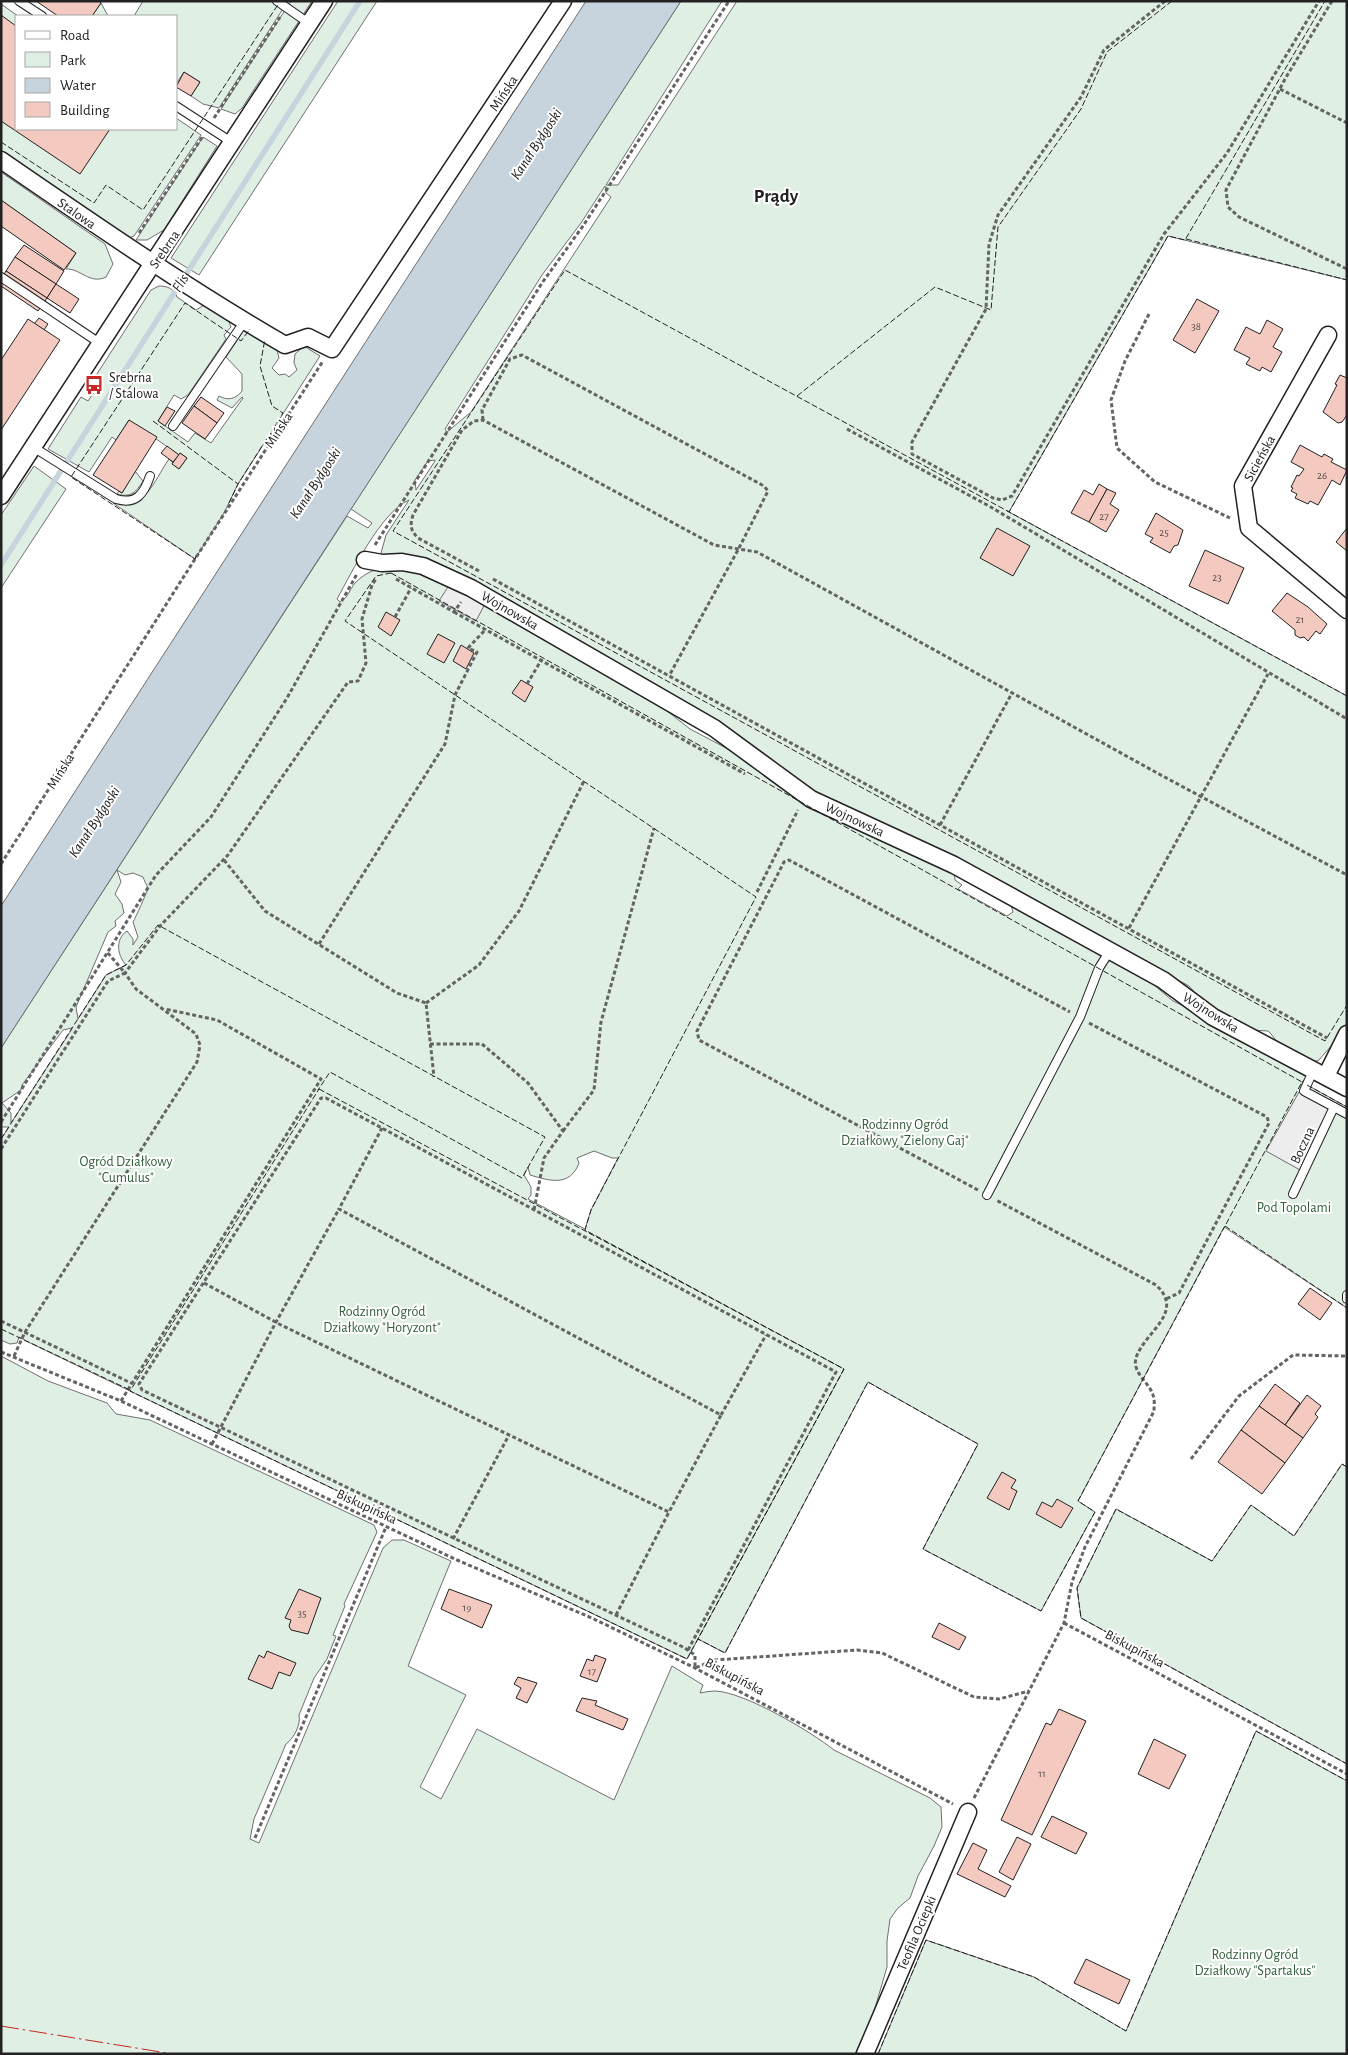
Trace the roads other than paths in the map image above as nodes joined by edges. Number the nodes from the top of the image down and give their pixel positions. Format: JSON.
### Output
{"nodes":[{"id":1,"x":19,"y":1,"type":"edge"},
{"id":2,"x":277,"y":1,"type":"edge"},
{"id":3,"x":324,"y":1,"type":"edge"},
{"id":4,"x":564,"y":1,"type":"edge"},
{"id":5,"x":40,"y":15,"type":"edge"},
{"id":6,"x":310,"y":24,"type":"junction"},
{"id":7,"x":178,"y":107,"type":"edge"},
{"id":8,"x":233,"y":144,"type":"junction"},
{"id":9,"x":1,"y":160,"type":"edge"},
{"id":10,"x":154,"y":265,"type":"junction"},
{"id":11,"x":1,"y":277,"type":"edge"},
{"id":12,"x":244,"y":322,"type":"junction"},
{"id":13,"x":1328,"y":335,"type":"dead end"},
{"id":14,"x":101,"y":344,"type":"junction"},
{"id":15,"x":332,"y":348,"type":"joint"},
{"id":16,"x":174,"y":426,"type":"dead end"},
{"id":17,"x":33,"y":447,"type":"junction"},
{"id":18,"x":150,"y":476,"type":"dead end"},
{"id":19,"x":1,"y":496,"type":"edge"},
{"id":20,"x":365,"y":560,"type":"dead end"},
{"id":21,"x":1347,"y":610,"type":"edge"},
{"id":22,"x":1109,"y":952,"type":"junction"},
{"id":23,"x":1343,"y":1040,"type":"edge"},
{"id":24,"x":1320,"y":1073,"type":"junction"},
{"id":25,"x":1347,"y":1088,"type":"edge"},
{"id":26,"x":1334,"y":1107,"type":"junction"},
{"id":27,"x":1347,"y":1114,"type":"edge"},
{"id":28,"x":1293,"y":1194,"type":"dead end"},
{"id":29,"x":987,"y":1195,"type":"dead end"},
{"id":30,"x":968,"y":1812,"type":"road end"},
{"id":31,"x":864,"y":2054,"type":"edge"}],
"edges":[{"from":1,"to":5,"type":"lane"},
{"from":2,"to":6,"type":"lane"},
{"from":3,"to":6,"type":"street","name":"Srebrna"},
{"from":4,"to":15,"type":"street","name":"Mińska"},
{"from":6,"to":8,"type":"street","name":"Srebrna"},
{"from":7,"to":8,"type":"lane"},
{"from":8,"to":10,"type":"street","name":"Srebrna"},
{"from":9,"to":10,"type":"street","name":"Stalowa"},
{"from":10,"to":12,"type":"street","name":"Stalowa"},
{"from":10,"to":14,"type":"street","name":"Srebrna"},
{"from":11,"to":14,"type":"lane"},
{"from":12,"to":15,"type":"street","name":"Stalowa"},
{"from":12,"to":16,"type":"lane"},
{"from":13,"to":21,"type":"street","name":"Sicieńska"},
{"from":14,"to":17,"type":"street","name":"Srebrna"},
{"from":17,"to":18,"type":"lane"},
{"from":17,"to":19,"type":"street","name":"Srebrna"},
{"from":20,"to":22,"type":"street","name":"Wojnowska"},
{"from":22,"to":24,"type":"street","name":"Wojnowska"},
{"from":22,"to":29,"type":"lane"},
{"from":23,"to":24,"type":"street"},
{"from":24,"to":25,"type":"street","name":"Wojnowska"},
{"from":24,"to":26,"type":"lane"},
{"from":26,"to":27,"type":"lane"},
{"from":26,"to":28,"type":"lane","name":"Boczna"},
{"from":30,"to":31,"type":"street","name":"Teofila Ociepki"}]}
